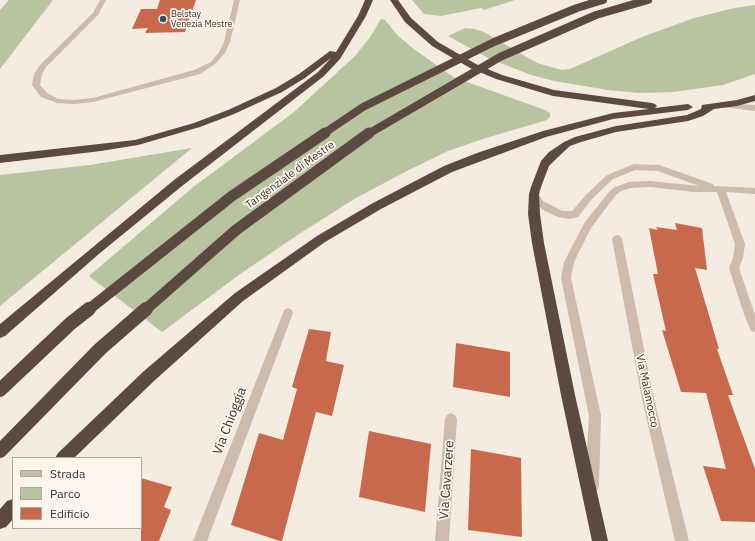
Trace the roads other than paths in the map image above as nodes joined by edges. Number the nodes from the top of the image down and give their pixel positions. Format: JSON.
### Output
{"nodes":[{"id":1,"x":103,"y":0,"type":"edge"},
{"id":2,"x":237,"y":0,"type":"edge"},
{"id":3,"x":369,"y":0,"type":"edge"},
{"id":4,"x":394,"y":0,"type":"edge"},
{"id":5,"x":603,"y":0,"type":"edge"},
{"id":6,"x":648,"y":0,"type":"edge"},
{"id":7,"x":347,"y":42,"type":"junction"},
{"id":8,"x":755,"y":98,"type":"edge"},
{"id":9,"x":717,"y":106,"type":"junction"},
{"id":10,"x":688,"y":107,"type":"junction"},
{"id":11,"x":755,"y":108,"type":"edge"},
{"id":12,"x":0,"y":159,"type":"edge"},
{"id":13,"x":720,"y":189,"type":"junction"},
{"id":14,"x":755,"y":191,"type":"edge"},
{"id":15,"x":534,"y":194,"type":"junction"},
{"id":16,"x":617,"y":239,"type":"dead end"},
{"id":17,"x":288,"y":313,"type":"dead end"},
{"id":18,"x":755,"y":327,"type":"edge"},
{"id":19,"x":0,"y":332,"type":"edge"},
{"id":20,"x":0,"y":390,"type":"edge"},
{"id":21,"x":451,"y":419,"type":"dead end"},
{"id":22,"x":0,"y":451,"type":"edge"},
{"id":23,"x":64,"y":457,"type":"edge"},
{"id":24,"x":591,"y":501,"type":"junction"},
{"id":25,"x":12,"y":508,"type":"edge"},
{"id":26,"x":0,"y":521,"type":"edge"},
{"id":27,"x":200,"y":541,"type":"edge"},
{"id":28,"x":442,"y":541,"type":"edge"},
{"id":29,"x":600,"y":541,"type":"edge"},
{"id":30,"x":682,"y":541,"type":"edge"}],
"edges":[{"from":1,"to":2,"type":"street"},
{"from":3,"to":7,"type":"highway"},
{"from":4,"to":10,"type":"highway"},
{"from":5,"to":20,"type":"highway","name":"Tangenziale di Mestre","bridge":true},
{"from":6,"to":22,"type":"highway","name":"Tangenziale di Mestre","bridge":true},
{"from":7,"to":12,"type":"highway"},
{"from":7,"to":19,"type":"highway"},
{"from":8,"to":9,"type":"highway"},
{"from":9,"to":10,"type":"highway"},
{"from":9,"to":11,"type":"street"},
{"from":9,"to":15,"type":"highway"},
{"from":10,"to":23,"type":"highway"},
{"from":13,"to":14,"type":"street"},
{"from":13,"to":15,"type":"street"},
{"from":13,"to":18,"type":"street"},
{"from":13,"to":24,"type":"street"},
{"from":15,"to":24,"type":"highway"},
{"from":16,"to":30,"type":"street","name":"Via Malamocco"},
{"from":17,"to":27,"type":"street","name":"Via Chioggia"},
{"from":21,"to":28,"type":"street","name":"Via Cavarzere"},
{"from":24,"to":29,"type":"highway"},
{"from":25,"to":26,"type":"highway"}]}
